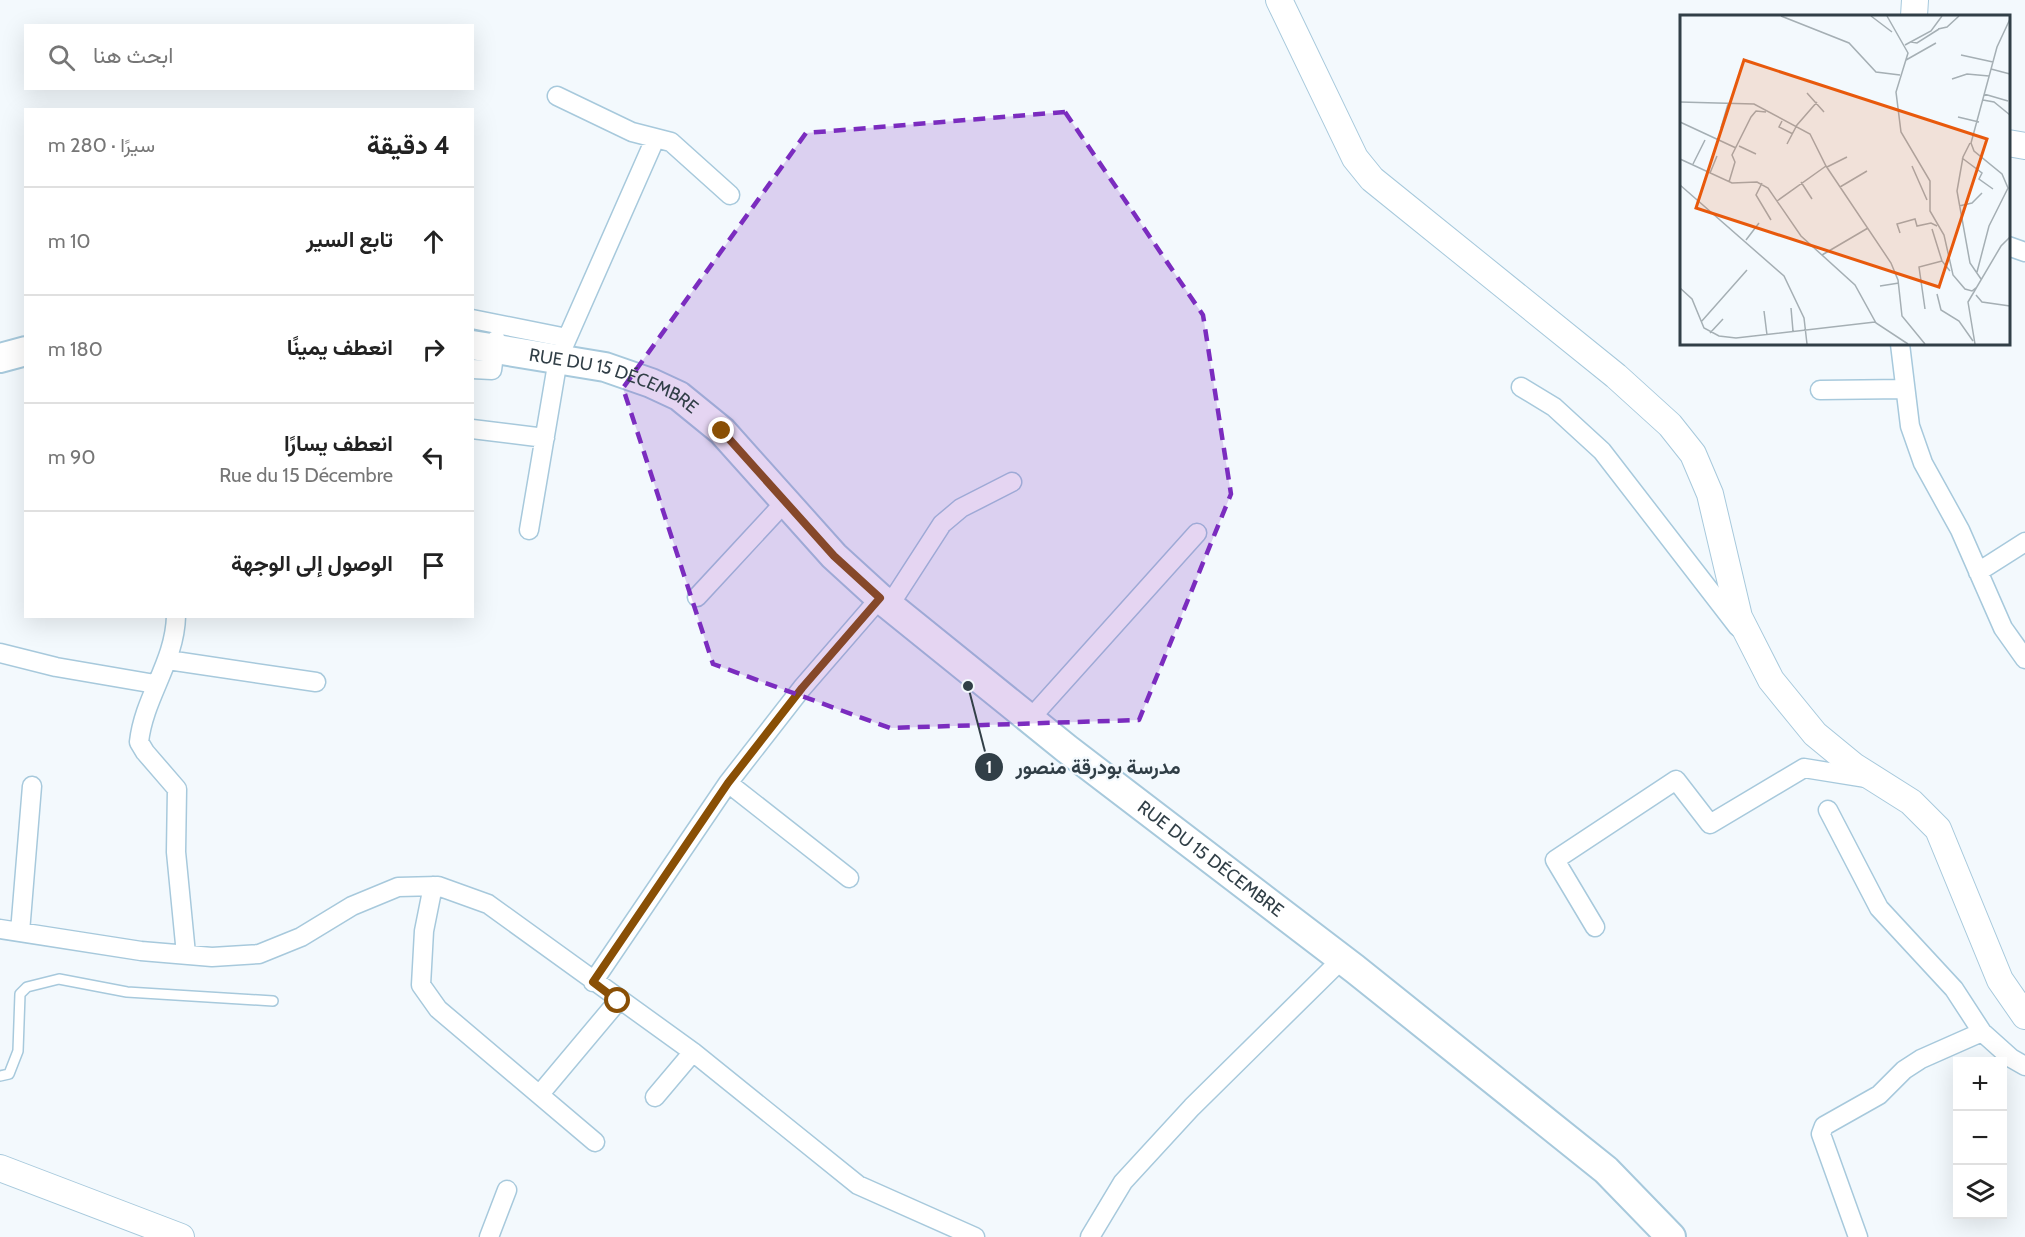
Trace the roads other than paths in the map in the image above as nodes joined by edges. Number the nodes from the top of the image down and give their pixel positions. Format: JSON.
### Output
{"nodes":[{"id":1,"x":1279,"y":0,"type":"edge"},
{"id":2,"x":1915,"y":0,"type":"edge"},
{"id":3,"x":1914,"y":15,"type":"edge"},
{"id":4,"x":557,"y":96,"type":"dead end"},
{"id":5,"x":655,"y":139,"type":"junction"},
{"id":6,"x":2010,"y":143,"type":"edge"},
{"id":7,"x":2025,"y":146,"type":"edge"},
{"id":8,"x":730,"y":195,"type":"dead end"},
{"id":9,"x":2010,"y":247,"type":"edge"},
{"id":10,"x":2025,"y":252,"type":"edge"},
{"id":11,"x":474,"y":321,"type":"edge"},
{"id":12,"x":489,"y":338,"type":"edge"},
{"id":13,"x":1900,"y":345,"type":"edge"},
{"id":14,"x":562,"y":348,"type":"junction"},
{"id":15,"x":24,"y":352,"type":"edge"},
{"id":16,"x":0,"y":358,"type":"edge"},
{"id":17,"x":474,"y":369,"type":"edge"},
{"id":18,"x":1521,"y":387,"type":"dead end"},
{"id":19,"x":1905,"y":389,"type":"junction"},
{"id":20,"x":1820,"y":390,"type":"dead end"},
{"id":21,"x":474,"y":429,"type":"edge"},
{"id":22,"x":545,"y":438,"type":"junction"},
{"id":23,"x":1012,"y":482,"type":"dead end"},
{"id":24,"x":785,"y":502,"type":"junction"},
{"id":25,"x":529,"y":530,"type":"dead end"},
{"id":26,"x":1197,"y":532,"type":"dead end"},
{"id":27,"x":2025,"y":542,"type":"edge"},
{"id":28,"x":1978,"y":572,"type":"junction"},
{"id":29,"x":697,"y":597,"type":"dead end"},
{"id":30,"x":884,"y":602,"type":"junction"},
{"id":31,"x":176,"y":618,"type":"edge"},
{"id":32,"x":1756,"y":651,"type":"junction"},
{"id":33,"x":0,"y":652,"type":"edge"},
{"id":34,"x":2025,"y":659,"type":"edge"},
{"id":35,"x":168,"y":660,"type":"junction"},
{"id":36,"x":316,"y":682,"type":"dead end"},
{"id":37,"x":155,"y":684,"type":"junction"},
{"id":38,"x":1029,"y":720,"type":"junction"},
{"id":39,"x":1875,"y":780,"type":"junction"},
{"id":40,"x":728,"y":783,"type":"junction"},
{"id":41,"x":32,"y":786,"type":"dead end"},
{"id":42,"x":1828,"y":810,"type":"dead end"},
{"id":43,"x":849,"y":878,"type":"dead end"},
{"id":44,"x":433,"y":886,"type":"junction"},
{"id":45,"x":1595,"y":927,"type":"dead end"},
{"id":46,"x":0,"y":929,"type":"edge"},
{"id":47,"x":20,"y":932,"type":"junction"},
{"id":48,"x":186,"y":954,"type":"junction"},
{"id":49,"x":1342,"y":959,"type":"junction"},
{"id":50,"x":593,"y":982,"type":"junction"},
{"id":51,"x":273,"y":1001,"type":"dead end"},
{"id":52,"x":618,"y":1001,"type":"junction"},
{"id":53,"x":2025,"y":1016,"type":"edge"},
{"id":54,"x":1982,"y":1032,"type":"junction"},
{"id":55,"x":693,"y":1052,"type":"junction"},
{"id":56,"x":2025,"y":1066,"type":"edge"},
{"id":57,"x":0,"y":1076,"type":"edge"},
{"id":58,"x":540,"y":1094,"type":"junction"},
{"id":59,"x":655,"y":1098,"type":"dead end"},
{"id":60,"x":595,"y":1142,"type":"dead end"},
{"id":61,"x":0,"y":1168,"type":"edge"},
{"id":62,"x":507,"y":1190,"type":"dead end"},
{"id":63,"x":181,"y":1237,"type":"edge"},
{"id":64,"x":489,"y":1237,"type":"edge"},
{"id":65,"x":975,"y":1237,"type":"edge"},
{"id":66,"x":1090,"y":1237,"type":"edge"},
{"id":67,"x":1671,"y":1237,"type":"edge"},
{"id":68,"x":1858,"y":1237,"type":"edge"}],
"edges":[{"from":1,"to":32,"type":"street"},
{"from":2,"to":3,"type":"street"},
{"from":4,"to":5,"type":"street"},
{"from":5,"to":8,"type":"street"},
{"from":5,"to":14,"type":"street"},
{"from":6,"to":7,"type":"street"},
{"from":9,"to":10,"type":"street"},
{"from":11,"to":12,"type":"street"},
{"from":12,"to":14,"type":"main road","name":"RUE DU 15 DÉCEMBRE"},
{"from":12,"to":17,"type":"street"},
{"from":13,"to":19,"type":"street"},
{"from":14,"to":22,"type":"street"},
{"from":14,"to":24,"type":"main road","name":"RUE DU 15 DÉCEMBRE"},
{"from":15,"to":16,"type":"main road"},
{"from":18,"to":32,"type":"street"},
{"from":19,"to":20,"type":"street"},
{"from":19,"to":28,"type":"street"},
{"from":21,"to":22,"type":"street"},
{"from":22,"to":25,"type":"street"},
{"from":23,"to":30,"type":"street"},
{"from":24,"to":29,"type":"street"},
{"from":24,"to":30,"type":"main road","name":"RUE DU 15 DÉCEMBRE"},
{"from":26,"to":38,"type":"street"},
{"from":27,"to":28,"type":"street"},
{"from":28,"to":34,"type":"street"},
{"from":30,"to":38,"type":"main road","name":"RUE DU 15 DÉCEMBRE"},
{"from":30,"to":40,"type":"street"},
{"from":31,"to":35,"type":"street"},
{"from":32,"to":39,"type":"street"},
{"from":33,"to":37,"type":"street"},
{"from":35,"to":36,"type":"street"},
{"from":35,"to":37,"type":"street"},
{"from":37,"to":48,"type":"street"},
{"from":38,"to":49,"type":"main road","name":"RUE DU 15 DÉCEMBRE"},
{"from":39,"to":45,"type":"street"},
{"from":39,"to":53,"type":"street"},
{"from":40,"to":43,"type":"street"},
{"from":40,"to":50,"type":"street"},
{"from":41,"to":47,"type":"street"},
{"from":42,"to":54,"type":"street"},
{"from":44,"to":48,"type":"street"},
{"from":44,"to":50,"type":"street"},
{"from":44,"to":58,"type":"street"},
{"from":46,"to":47,"type":"street"},
{"from":47,"to":48,"type":"street"},
{"from":49,"to":66,"type":"street"},
{"from":49,"to":67,"type":"main road","name":"RUE DU 15 DÉCEMBRE"},
{"from":50,"to":52,"type":"street"},
{"from":51,"to":57,"type":"lane"},
{"from":52,"to":55,"type":"street"},
{"from":52,"to":58,"type":"street"},
{"from":54,"to":56,"type":"street"},
{"from":54,"to":68,"type":"street"},
{"from":55,"to":59,"type":"street"},
{"from":55,"to":65,"type":"street"},
{"from":58,"to":60,"type":"street"},
{"from":61,"to":63,"type":"street"},
{"from":62,"to":64,"type":"street"}]}
